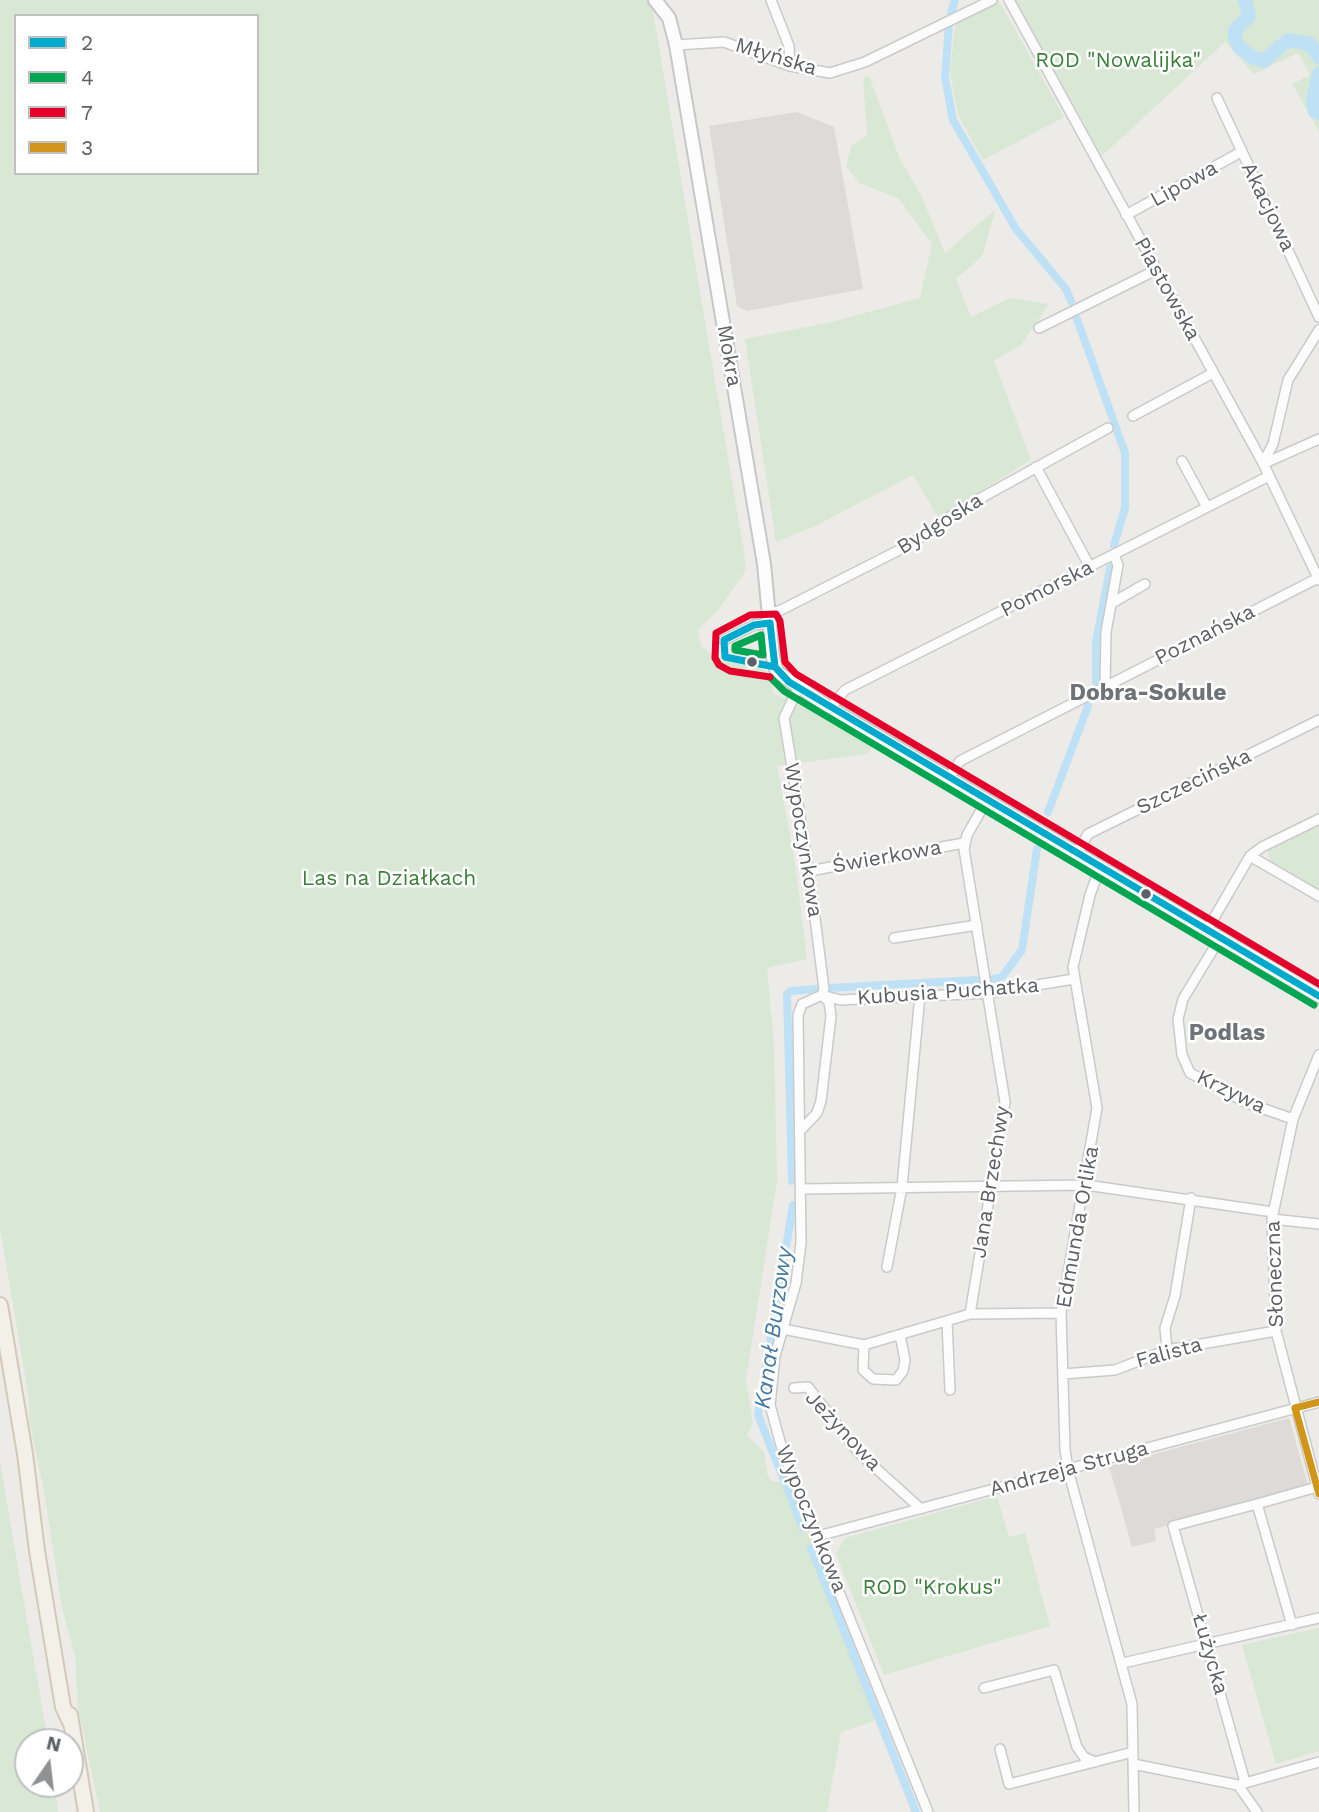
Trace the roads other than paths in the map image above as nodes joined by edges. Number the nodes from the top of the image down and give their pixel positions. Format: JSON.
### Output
{"nodes":[{"id":1,"x":655,"y":0,"type":"edge"},
{"id":2,"x":771,"y":0,"type":"edge"},
{"id":3,"x":992,"y":0,"type":"edge"},
{"id":4,"x":1009,"y":0,"type":"edge"},
{"id":5,"x":676,"y":45,"type":"junction"},
{"id":6,"x":790,"y":66,"type":"junction"},
{"id":7,"x":1217,"y":98,"type":"dead end"},
{"id":8,"x":1241,"y":152,"type":"junction"},
{"id":9,"x":1125,"y":215,"type":"junction"},
{"id":10,"x":1156,"y":270,"type":"junction"},
{"id":11,"x":1319,"y":317,"type":"edge"},
{"id":12,"x":1039,"y":328,"type":"dead end"},
{"id":13,"x":1319,"y":330,"type":"edge"},
{"id":14,"x":1213,"y":373,"type":"junction"},
{"id":15,"x":1133,"y":416,"type":"dead end"},
{"id":16,"x":1108,"y":428,"type":"dead end"},
{"id":17,"x":1319,"y":439,"type":"edge"},
{"id":18,"x":1182,"y":461,"type":"dead end"},
{"id":19,"x":1263,"y":463,"type":"junction"},
{"id":20,"x":1036,"y":467,"type":"junction"},
{"id":21,"x":1269,"y":476,"type":"junction"},
{"id":22,"x":1207,"y":507,"type":"junction"},
{"id":23,"x":1114,"y":555,"type":"junction"},
{"id":24,"x":1090,"y":567,"type":"junction"},
{"id":25,"x":1318,"y":579,"type":"edge"},
{"id":26,"x":1145,"y":584,"type":"dead end"},
{"id":27,"x":1112,"y":603,"type":"junction"},
{"id":28,"x":769,"y":618,"type":"junction"},
{"id":29,"x":724,"y":640,"type":"dead end"},
{"id":30,"x":1105,"y":687,"type":"junction"},
{"id":31,"x":798,"y":688,"type":"junction"},
{"id":32,"x":830,"y":708,"type":"junction"},
{"id":33,"x":1319,"y":720,"type":"edge"},
{"id":34,"x":949,"y":778,"type":"junction"},
{"id":35,"x":987,"y":800,"type":"junction"},
{"id":36,"x":1319,"y":819,"type":"edge"},
{"id":37,"x":964,"y":843,"type":"junction"},
{"id":38,"x":1077,"y":853,"type":"junction"},
{"id":39,"x":1250,"y":856,"type":"junction"},
{"id":40,"x":1100,"y":867,"type":"junction"},
{"id":41,"x":809,"y":871,"type":"junction"},
{"id":42,"x":1319,"y":896,"type":"edge"},
{"id":43,"x":977,"y":925,"type":"junction"},
{"id":44,"x":1207,"y":930,"type":"junction"},
{"id":45,"x":894,"y":938,"type":"dead end"},
{"id":46,"x":1220,"y":938,"type":"junction"},
{"id":47,"x":1074,"y":979,"type":"junction"},
{"id":48,"x":988,"y":993,"type":"junction"},
{"id":49,"x":822,"y":995,"type":"junction"},
{"id":50,"x":920,"y":995,"type":"junction"},
{"id":51,"x":1319,"y":996,"type":"edge"},
{"id":52,"x":1319,"y":1055,"type":"edge"},
{"id":53,"x":1293,"y":1119,"type":"junction"},
{"id":54,"x":800,"y":1131,"type":"junction"},
{"id":55,"x":992,"y":1185,"type":"junction"},
{"id":56,"x":1086,"y":1185,"type":"junction"},
{"id":57,"x":902,"y":1187,"type":"junction"},
{"id":58,"x":801,"y":1189,"type":"junction"},
{"id":59,"x":1191,"y":1198,"type":"junction"},
{"id":60,"x":1273,"y":1215,"type":"junction"},
{"id":61,"x":1319,"y":1224,"type":"edge"},
{"id":62,"x":887,"y":1268,"type":"dead end"},
{"id":63,"x":0,"y":1305,"type":"edge"},
{"id":64,"x":1061,"y":1313,"type":"junction"},
{"id":65,"x":970,"y":1314,"type":"junction"},
{"id":66,"x":947,"y":1321,"type":"junction"},
{"id":67,"x":783,"y":1329,"type":"junction"},
{"id":68,"x":1276,"y":1331,"type":"junction"},
{"id":69,"x":900,"y":1335,"type":"junction"},
{"id":70,"x":864,"y":1345,"type":"junction"},
{"id":71,"x":1167,"y":1350,"type":"junction"},
{"id":72,"x":1063,"y":1374,"type":"junction"},
{"id":73,"x":794,"y":1388,"type":"dead end"},
{"id":74,"x":950,"y":1390,"type":"dead end"},
{"id":75,"x":1319,"y":1402,"type":"edge"},
{"id":76,"x":1295,"y":1408,"type":"junction"},
{"id":77,"x":1068,"y":1470,"type":"junction"},
{"id":78,"x":1318,"y":1491,"type":"edge"},
{"id":79,"x":1257,"y":1504,"type":"junction"},
{"id":80,"x":921,"y":1509,"type":"junction"},
{"id":81,"x":818,"y":1536,"type":"junction"},
{"id":82,"x":1319,"y":1618,"type":"edge"},
{"id":83,"x":1292,"y":1625,"type":"junction"},
{"id":84,"x":1208,"y":1644,"type":"junction"},
{"id":85,"x":1123,"y":1663,"type":"junction"},
{"id":86,"x":984,"y":1688,"type":"dead end"},
{"id":87,"x":1000,"y":1749,"type":"dead end"},
{"id":88,"x":1133,"y":1752,"type":"junction"},
{"id":89,"x":1096,"y":1762,"type":"junction"},
{"id":90,"x":1319,"y":1762,"type":"edge"},
{"id":91,"x":1133,"y":1764,"type":"junction"},
{"id":92,"x":1242,"y":1784,"type":"junction"},
{"id":93,"x":86,"y":1812,"type":"edge"},
{"id":94,"x":928,"y":1812,"type":"edge"},
{"id":95,"x":1134,"y":1812,"type":"edge"},
{"id":96,"x":1257,"y":1812,"type":"edge"}],
"edges":[{"from":1,"to":5,"type":"street"},
{"from":2,"to":6,"type":"street"},
{"from":3,"to":6,"type":"street","name":"Młyńska"},
{"from":4,"to":9,"type":"street","name":"Piastowska"},
{"from":5,"to":6,"type":"street","name":"Młyńska"},
{"from":5,"to":28,"type":"street","name":"Mokra"},
{"from":7,"to":8,"type":"street","name":"Akacjowa"},
{"from":8,"to":9,"type":"street","name":"Lipowa"},
{"from":8,"to":11,"type":"street","name":"Akacjowa"},
{"from":9,"to":10,"type":"street","name":"Piastowska"},
{"from":10,"to":12,"type":"street"},
{"from":10,"to":14,"type":"street","name":"Piastowska"},
{"from":13,"to":19,"type":"street"},
{"from":14,"to":15,"type":"street"},
{"from":14,"to":19,"type":"street","name":"Piastowska"},
{"from":16,"to":20,"type":"street","name":"Bydgoska"},
{"from":17,"to":19,"type":"street"},
{"from":18,"to":22,"type":"street"},
{"from":19,"to":21,"type":"street","name":"Piastowska"},
{"from":20,"to":24,"type":"street"},
{"from":20,"to":28,"type":"street","name":"Bydgoska"},
{"from":21,"to":22,"type":"street","name":"Pomorska"},
{"from":21,"to":25,"type":"street","name":"Piastowska"},
{"from":22,"to":23,"type":"street","name":"Pomorska"},
{"from":23,"to":24,"type":"street","name":"Pomorska"},
{"from":23,"to":27,"type":"street"},
{"from":24,"to":32,"type":"street","name":"Pomorska"},
{"from":25,"to":30,"type":"street","name":"Poznańska"},
{"from":26,"to":27,"type":"street"},
{"from":27,"to":30,"type":"street"},
{"from":28,"to":29,"type":"street","name":"Bydgoska"},
{"from":28,"to":31,"type":"street","name":"Mokra"},
{"from":30,"to":34,"type":"street","name":"Poznańska"},
{"from":31,"to":32,"type":"street"},
{"from":31,"to":41,"type":"street","name":"Wypoczynkowa"},
{"from":32,"to":34,"type":"street"},
{"from":33,"to":38,"type":"street","name":"Szczecińska"},
{"from":34,"to":35,"type":"street"},
{"from":35,"to":37,"type":"street"},
{"from":35,"to":38,"type":"street"},
{"from":36,"to":39,"type":"street"},
{"from":37,"to":41,"type":"street","name":"Świerkowa"},
{"from":37,"to":43,"type":"street","name":"Jana Brzechwy"},
{"from":38,"to":40,"type":"street"},
{"from":39,"to":42,"type":"street"},
{"from":39,"to":44,"type":"street"},
{"from":40,"to":44,"type":"street"},
{"from":40,"to":47,"type":"street","name":"Edmunda Orlika"},
{"from":41,"to":49,"type":"street","name":"Wypoczynkowa"},
{"from":43,"to":45,"type":"street"},
{"from":43,"to":48,"type":"street","name":"Jana Brzechwy"},
{"from":44,"to":46,"type":"street"},
{"from":46,"to":51,"type":"street"},
{"from":46,"to":53,"type":"street","name":"Krzywa"},
{"from":47,"to":48,"type":"street","name":"Kubusia Puchatka"},
{"from":47,"to":56,"type":"street","name":"Edmunda Orlika"},
{"from":48,"to":50,"type":"street","name":"Kubusia Puchatka"},
{"from":48,"to":55,"type":"street","name":"Jana Brzechwy"},
{"from":49,"to":50,"type":"street","name":"Kubusia Puchatka"},
{"from":49,"to":54,"type":"street","name":"Wypoczynkowa"},
{"from":49,"to":54,"type":"street","name":"Wypoczynkowa"},
{"from":50,"to":57,"type":"street"},
{"from":52,"to":53,"type":"street","name":"Słoneczna"},
{"from":53,"to":60,"type":"street","name":"Słoneczna"},
{"from":54,"to":58,"type":"street","name":"Wypoczynkowa"},
{"from":55,"to":56,"type":"street"},
{"from":55,"to":57,"type":"street"},
{"from":55,"to":65,"type":"street","name":"Jana Brzechwy"},
{"from":56,"to":59,"type":"street"},
{"from":56,"to":64,"type":"street","name":"Edmunda Orlika"},
{"from":57,"to":58,"type":"street"},
{"from":57,"to":62,"type":"street"},
{"from":58,"to":67,"type":"street","name":"Wypoczynkowa"},
{"from":59,"to":60,"type":"street"},
{"from":59,"to":71,"type":"street"},
{"from":60,"to":61,"type":"street"},
{"from":60,"to":68,"type":"street","name":"Słoneczna"},
{"from":63,"to":93,"type":"main road"},
{"from":64,"to":65,"type":"street"},
{"from":64,"to":72,"type":"street","name":"Edmunda Orlika"},
{"from":65,"to":66,"type":"street"},
{"from":66,"to":69,"type":"street"},
{"from":66,"to":74,"type":"street"},
{"from":67,"to":70,"type":"street"},
{"from":67,"to":81,"type":"street","name":"Wypoczynkowa"},
{"from":68,"to":71,"type":"street","name":"Falista"},
{"from":68,"to":76,"type":"street","name":"Słoneczna"},
{"from":69,"to":70,"type":"street"},
{"from":69,"to":70,"type":"street"},
{"from":71,"to":72,"type":"street","name":"Falista"},
{"from":72,"to":77,"type":"street","name":"Edmunda Orlika"},
{"from":73,"to":80,"type":"street","name":"Jeżynowa"},
{"from":75,"to":76,"type":"street","name":"Andrzeja Struga"},
{"from":76,"to":77,"type":"street","name":"Andrzeja Struga"},
{"from":76,"to":78,"type":"street","name":"Słoneczna"},
{"from":77,"to":80,"type":"street","name":"Andrzeja Struga"},
{"from":77,"to":85,"type":"street","name":"Edmunda Orlika"},
{"from":78,"to":79,"type":"street"},
{"from":79,"to":83,"type":"street"},
{"from":79,"to":84,"type":"street","name":"Łużycka"},
{"from":80,"to":81,"type":"street","name":"Andrzeja Struga"},
{"from":81,"to":94,"type":"street","name":"Wypoczynkowa"},
{"from":82,"to":83,"type":"street"},
{"from":83,"to":84,"type":"street"},
{"from":84,"to":85,"type":"street"},
{"from":84,"to":92,"type":"street","name":"Łużycka"},
{"from":85,"to":88,"type":"street","name":"Edmunda Orlika"},
{"from":86,"to":89,"type":"street"},
{"from":87,"to":89,"type":"street"},
{"from":88,"to":89,"type":"street"},
{"from":88,"to":91,"type":"street","name":"Edmunda Orlika"},
{"from":90,"to":92,"type":"street"},
{"from":91,"to":92,"type":"street"},
{"from":91,"to":95,"type":"street","name":"Edmunda Orlika"},
{"from":92,"to":96,"type":"street"}]}
